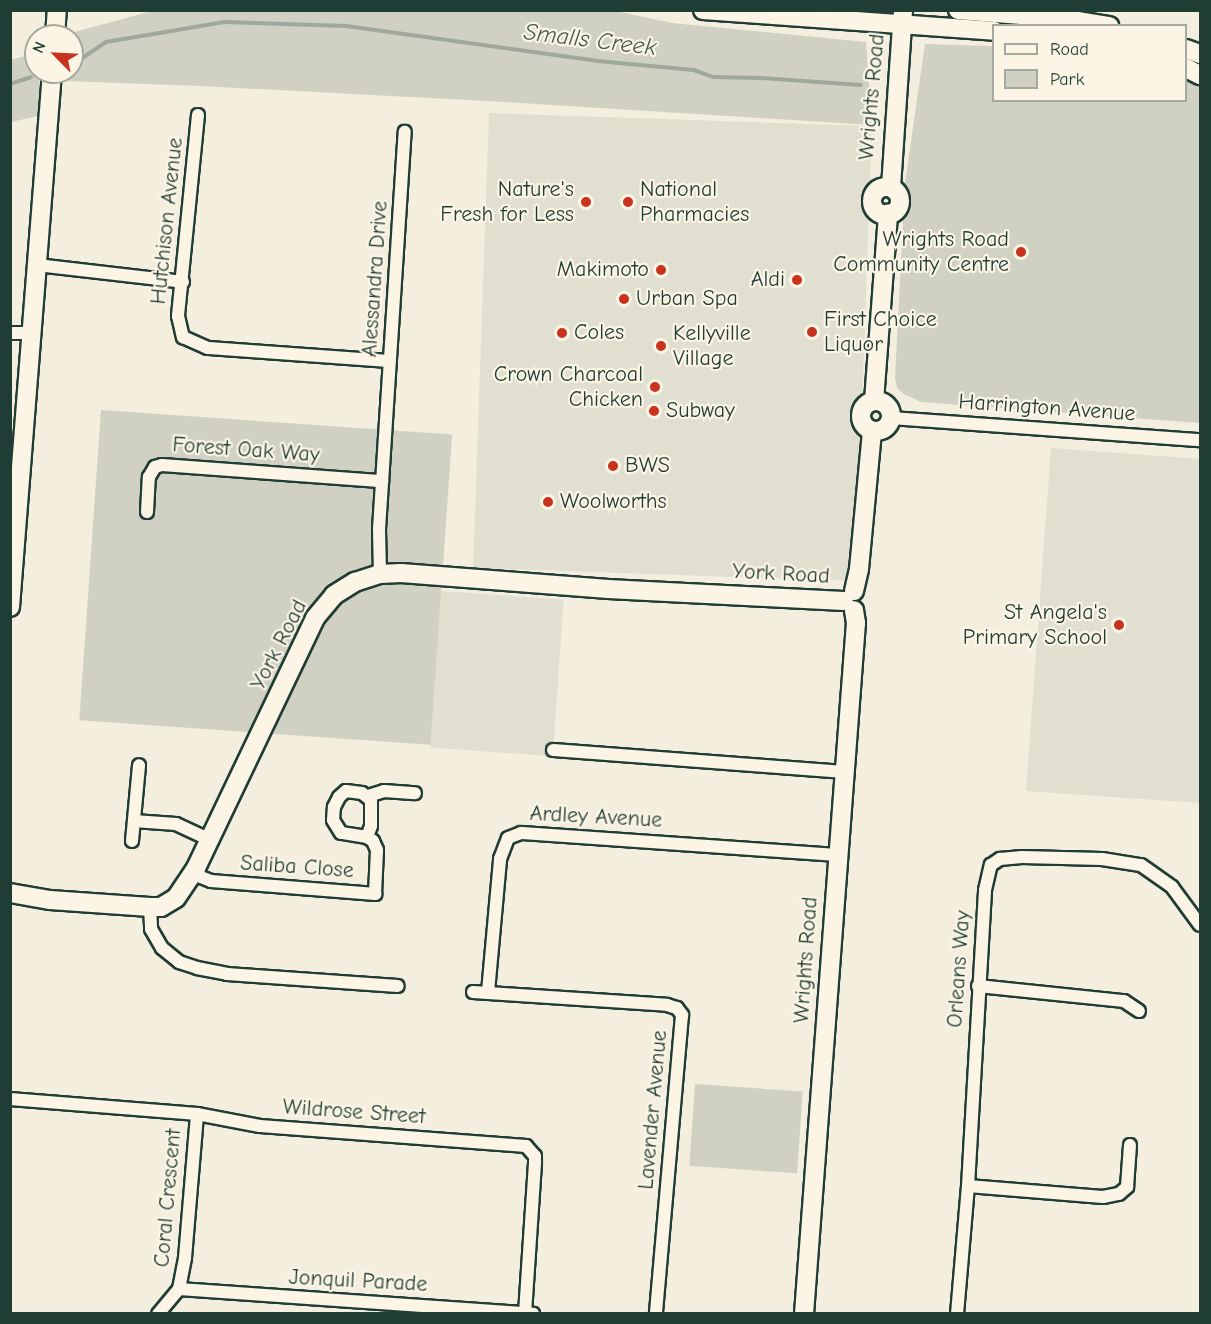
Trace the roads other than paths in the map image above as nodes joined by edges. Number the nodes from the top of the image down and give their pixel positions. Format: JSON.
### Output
{"nodes":[{"id":1,"x":703,"y":10,"type":"edge"},
{"id":2,"x":958,"y":10,"type":"edge"},
{"id":3,"x":902,"y":17,"type":"edge"},
{"id":4,"x":1096,"y":24,"type":"edge"},
{"id":5,"x":992,"y":31,"type":"edge"},
{"id":6,"x":51,"y":84,"type":"edge"},
{"id":7,"x":198,"y":116,"type":"dead end"},
{"id":8,"x":405,"y":132,"type":"dead end"},
{"id":9,"x":37,"y":265,"type":"junction"},
{"id":10,"x":183,"y":282,"type":"junction"},
{"id":11,"x":10,"y":333,"type":"edge"},
{"id":12,"x":31,"y":333,"type":"junction"},
{"id":13,"x":390,"y":361,"type":"junction"},
{"id":14,"x":874,"y":401,"type":"junction"},
{"id":15,"x":891,"y":418,"type":"junction"},
{"id":16,"x":872,"y":431,"type":"junction"},
{"id":17,"x":1200,"y":440,"type":"edge"},
{"id":18,"x":382,"y":481,"type":"junction"},
{"id":19,"x":147,"y":512,"type":"dead end"},
{"id":20,"x":380,"y":574,"type":"junction"},
{"id":21,"x":850,"y":600,"type":"junction"},
{"id":22,"x":10,"y":608,"type":"edge"},
{"id":23,"x":553,"y":750,"type":"dead end"},
{"id":24,"x":139,"y":765,"type":"dead end"},
{"id":25,"x":845,"y":772,"type":"junction"},
{"id":26,"x":415,"y":793,"type":"dead end"},
{"id":27,"x":368,"y":796,"type":"junction"},
{"id":28,"x":134,"y":821,"type":"junction"},
{"id":29,"x":367,"y":837,"type":"junction"},
{"id":30,"x":210,"y":840,"type":"junction"},
{"id":31,"x":132,"y":841,"type":"dead end"},
{"id":32,"x":838,"y":855,"type":"junction"},
{"id":33,"x":193,"y":874,"type":"junction"},
{"id":34,"x":10,"y":893,"type":"edge"},
{"id":35,"x":150,"y":907,"type":"junction"},
{"id":36,"x":1200,"y":925,"type":"edge"},
{"id":37,"x":398,"y":986,"type":"dead end"},
{"id":38,"x":978,"y":986,"type":"junction"},
{"id":39,"x":473,"y":992,"type":"dead end"},
{"id":40,"x":488,"y":992,"type":"junction"},
{"id":41,"x":1139,"y":1011,"type":"dead end"},
{"id":42,"x":10,"y":1099,"type":"edge"},
{"id":43,"x":197,"y":1114,"type":"junction"},
{"id":44,"x":1130,"y":1145,"type":"dead end"},
{"id":45,"x":968,"y":1186,"type":"junction"},
{"id":46,"x":179,"y":1290,"type":"junction"},
{"id":47,"x":525,"y":1313,"type":"edge"},
{"id":48,"x":158,"y":1314,"type":"edge"},
{"id":49,"x":533,"y":1314,"type":"edge"},
{"id":50,"x":656,"y":1314,"type":"edge"},
{"id":51,"x":804,"y":1314,"type":"edge"},
{"id":52,"x":957,"y":1314,"type":"edge"}],
"edges":[{"from":1,"to":3,"type":"street"},
{"from":2,"to":4,"type":"street"},
{"from":3,"to":5,"type":"street"},
{"from":3,"to":14,"type":"street","name":"Wrights Road"},
{"from":6,"to":9,"type":"street"},
{"from":7,"to":10,"type":"street","name":"Hutchison Avenue"},
{"from":8,"to":13,"type":"street","name":"Alessandra Drive"},
{"from":9,"to":10,"type":"street"},
{"from":9,"to":12,"type":"street"},
{"from":10,"to":13,"type":"street","name":"Hutchison Avenue"},
{"from":11,"to":12,"type":"street"},
{"from":12,"to":22,"type":"street"},
{"from":13,"to":18,"type":"street","name":"Alessandra Drive"},
{"from":14,"to":15,"type":"street"},
{"from":14,"to":16,"type":"street"},
{"from":15,"to":16,"type":"street"},
{"from":15,"to":17,"type":"street","name":"Harrington Avenue"},
{"from":16,"to":21,"type":"street","name":"Wrights Road"},
{"from":18,"to":19,"type":"street","name":"Forest Oak Way"},
{"from":18,"to":20,"type":"street","name":"Alessandra Drive"},
{"from":20,"to":21,"type":"street","name":"York Road"},
{"from":20,"to":30,"type":"street","name":"York Road"},
{"from":21,"to":25,"type":"street","name":"Wrights Road"},
{"from":23,"to":25,"type":"street"},
{"from":24,"to":28,"type":"street"},
{"from":25,"to":32,"type":"street","name":"Wrights Road"},
{"from":26,"to":27,"type":"street","name":"Saliba Close"},
{"from":27,"to":29,"type":"street","name":"Saliba Close"},
{"from":27,"to":29,"type":"street","name":"Saliba Close"},
{"from":28,"to":30,"type":"street"},
{"from":28,"to":31,"type":"street"},
{"from":29,"to":33,"type":"street","name":"Saliba Close"},
{"from":30,"to":33,"type":"street","name":"York Road"},
{"from":32,"to":40,"type":"street","name":"Ardley Avenue"},
{"from":32,"to":51,"type":"street","name":"Wrights Road"},
{"from":33,"to":35,"type":"street","name":"York Road"},
{"from":34,"to":35,"type":"street","name":"York Road"},
{"from":35,"to":37,"type":"street"},
{"from":36,"to":38,"type":"street","name":"Orleans Way"},
{"from":38,"to":41,"type":"street"},
{"from":38,"to":45,"type":"street","name":"Orleans Way"},
{"from":39,"to":40,"type":"street","name":"Lavender Avenue"},
{"from":40,"to":50,"type":"street","name":"Lavender Avenue"},
{"from":42,"to":43,"type":"street","name":"Wildrose Street"},
{"from":43,"to":46,"type":"street","name":"Coral Crescent"},
{"from":43,"to":47,"type":"street","name":"Wildrose Street"},
{"from":44,"to":45,"type":"street"},
{"from":45,"to":52,"type":"street","name":"Orleans Way"},
{"from":46,"to":47,"type":"street","name":"Jonquil Parade"},
{"from":46,"to":48,"type":"street","name":"Coral Crescent"},
{"from":47,"to":49,"type":"street","name":"Jonquil Parade"}]}
